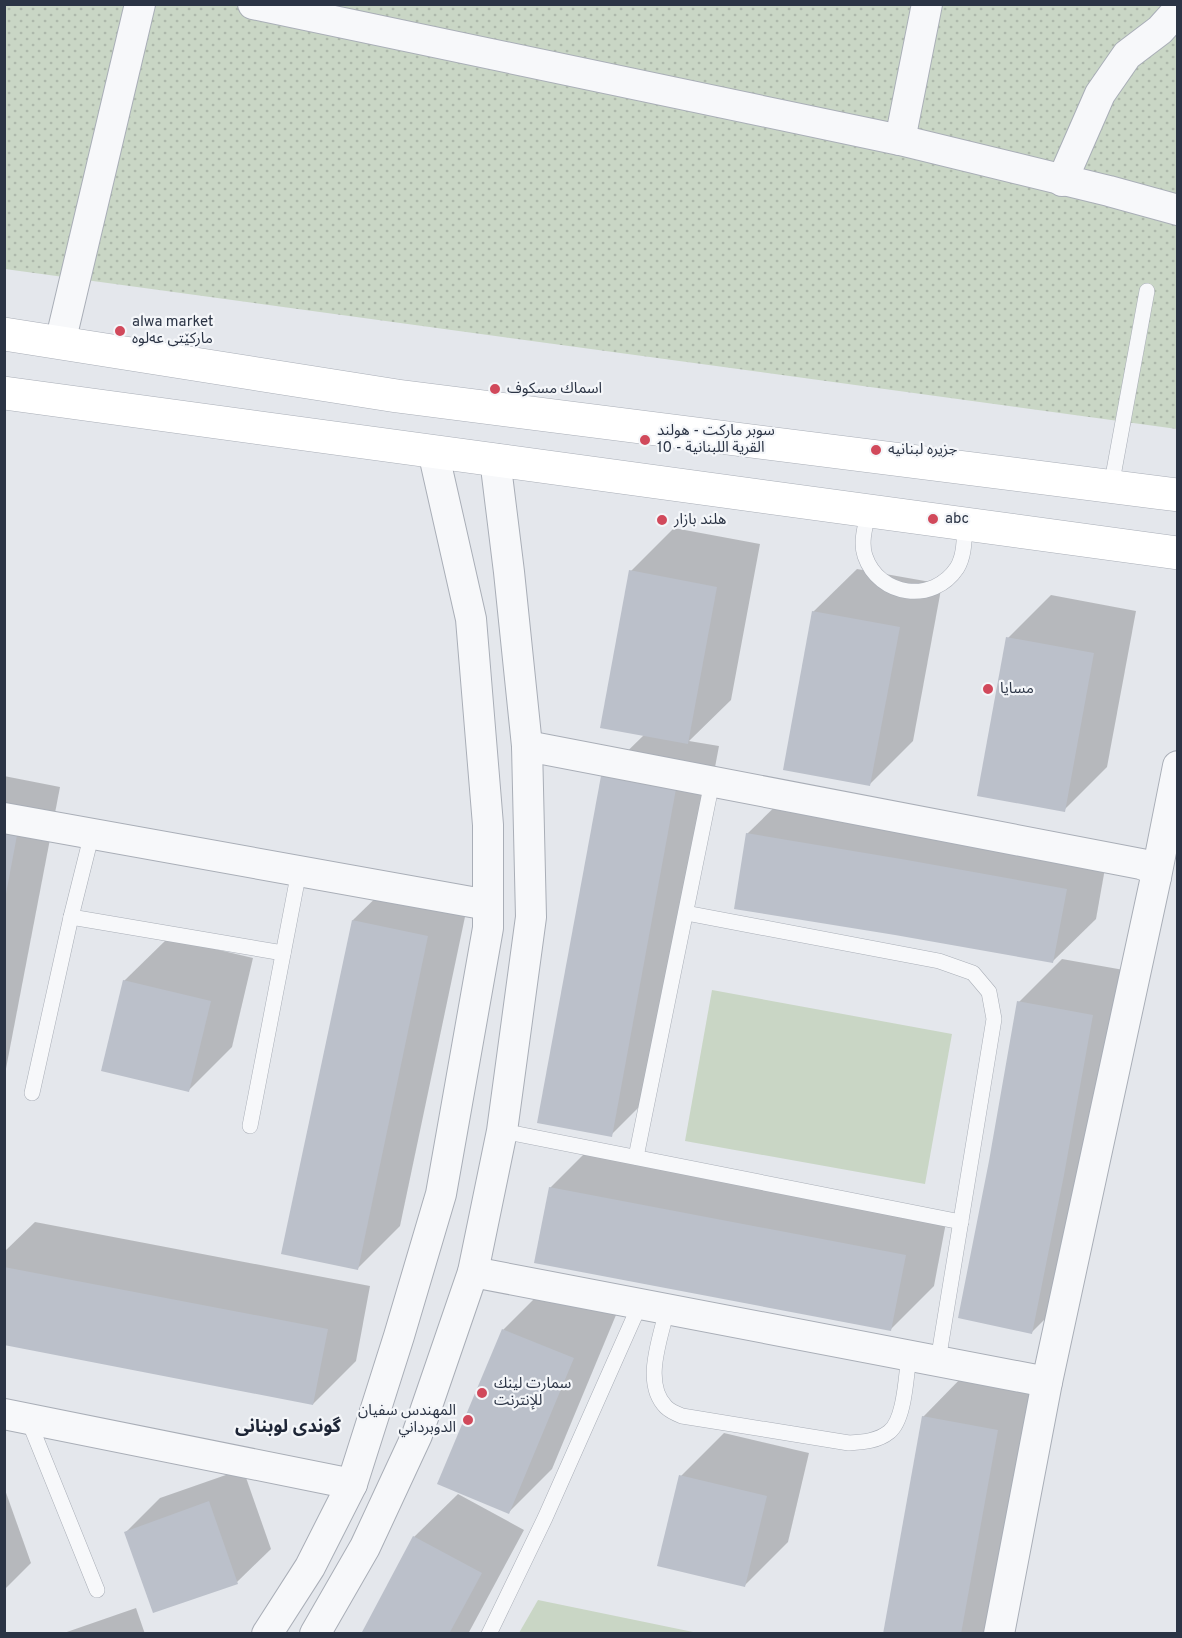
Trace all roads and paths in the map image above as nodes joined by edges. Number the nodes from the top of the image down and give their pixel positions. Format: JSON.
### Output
{"nodes":[{"id":1,"x":140,"y":4,"type":"edge"},
{"id":2,"x":253,"y":4,"type":"edge"},
{"id":3,"x":927,"y":4,"type":"edge"},
{"id":4,"x":1178,"y":10,"type":"edge"},
{"id":5,"x":900,"y":140,"type":"junction"},
{"id":6,"x":1062,"y":181,"type":"junction"},
{"id":7,"x":1178,"y":210,"type":"edge"},
{"id":8,"x":1147,"y":291,"type":"dead end"},
{"id":9,"x":4,"y":334,"type":"edge"},
{"id":10,"x":60,"y":343,"type":"junction"},
{"id":11,"x":4,"y":393,"type":"edge"},
{"id":12,"x":433,"y":451,"type":"junction"},
{"id":13,"x":495,"y":459,"type":"junction"},
{"id":14,"x":1111,"y":487,"type":"junction"},
{"id":15,"x":1178,"y":495,"type":"edge"},
{"id":16,"x":869,"y":510,"type":"junction"},
{"id":17,"x":965,"y":523,"type":"junction"},
{"id":18,"x":1178,"y":553,"type":"edge"},
{"id":19,"x":513,"y":608,"type":"junction"},
{"id":20,"x":471,"y":619,"type":"junction"},
{"id":21,"x":527,"y":746,"type":"junction"},
{"id":22,"x":1178,"y":766,"type":"edge"},
{"id":23,"x":712,"y":782,"type":"junction"},
{"id":24,"x":4,"y":818,"type":"edge"},
{"id":25,"x":92,"y":833,"type":"junction"},
{"id":26,"x":299,"y":871,"type":"junction"},
{"id":27,"x":1156,"y":877,"type":"junction"},
{"id":28,"x":686,"y":913,"type":"junction"},
{"id":29,"x":488,"y":917,"type":"junction"},
{"id":30,"x":531,"y":917,"type":"junction"},
{"id":31,"x":71,"y":918,"type":"junction"},
{"id":32,"x":283,"y":953,"type":"junction"},
{"id":33,"x":32,"y":1093,"type":"dead end"},
{"id":34,"x":250,"y":1126,"type":"dead end"},
{"id":35,"x":502,"y":1131,"type":"junction"},
{"id":36,"x":636,"y":1157,"type":"junction"},
{"id":37,"x":961,"y":1222,"type":"junction"},
{"id":38,"x":473,"y":1272,"type":"junction"},
{"id":39,"x":653,"y":1306,"type":"junction"},
{"id":40,"x":909,"y":1356,"type":"junction"},
{"id":41,"x":938,"y":1361,"type":"junction"},
{"id":42,"x":1047,"y":1382,"type":"junction"},
{"id":43,"x":16,"y":1417,"type":"edge"},
{"id":44,"x":351,"y":1484,"type":"junction"},
{"id":45,"x":97,"y":1590,"type":"dead end"},
{"id":46,"x":267,"y":1634,"type":"edge"},
{"id":47,"x":315,"y":1634,"type":"edge"},
{"id":48,"x":489,"y":1634,"type":"edge"},
{"id":49,"x":999,"y":1634,"type":"edge"}],
"edges":[{"from":1,"to":10,"type":"street"},
{"from":2,"to":5,"type":"street"},
{"from":3,"to":5,"type":"street"},
{"from":4,"to":6,"type":"street"},
{"from":5,"to":6,"type":"street"},
{"from":6,"to":7,"type":"street"},
{"from":8,"to":14,"type":"lane"},
{"from":9,"to":10,"type":"street"},
{"from":10,"to":14,"type":"street"},
{"from":11,"to":12,"type":"street"},
{"from":12,"to":13,"type":"street"},
{"from":12,"to":20,"type":"street"},
{"from":13,"to":16,"type":"street"},
{"from":13,"to":19,"type":"street"},
{"from":14,"to":15,"type":"street"},
{"from":16,"to":17,"type":"street"},
{"from":16,"to":17,"type":"lane"},
{"from":17,"to":18,"type":"street"},
{"from":19,"to":20,"type":"street"},
{"from":19,"to":21,"type":"street"},
{"from":20,"to":29,"type":"street"},
{"from":21,"to":23,"type":"street"},
{"from":21,"to":30,"type":"street"},
{"from":22,"to":27,"type":"street"},
{"from":23,"to":27,"type":"street"},
{"from":23,"to":28,"type":"lane"},
{"from":24,"to":25,"type":"street"},
{"from":25,"to":26,"type":"street"},
{"from":25,"to":31,"type":"lane"},
{"from":26,"to":29,"type":"street"},
{"from":26,"to":32,"type":"lane"},
{"from":27,"to":42,"type":"street"},
{"from":28,"to":36,"type":"lane"},
{"from":28,"to":37,"type":"lane"},
{"from":29,"to":30,"type":"street"},
{"from":29,"to":44,"type":"street"},
{"from":30,"to":35,"type":"street"},
{"from":31,"to":32,"type":"lane"},
{"from":31,"to":33,"type":"lane"},
{"from":32,"to":34,"type":"lane"},
{"from":35,"to":36,"type":"lane"},
{"from":35,"to":38,"type":"street"},
{"from":36,"to":37,"type":"lane"},
{"from":37,"to":41,"type":"lane"},
{"from":38,"to":39,"type":"street"},
{"from":38,"to":47,"type":"street"},
{"from":39,"to":40,"type":"street"},
{"from":39,"to":40,"type":"lane"},
{"from":39,"to":48,"type":"lane"},
{"from":40,"to":41,"type":"street"},
{"from":41,"to":42,"type":"street"},
{"from":42,"to":49,"type":"street"},
{"from":43,"to":44,"type":"street"},
{"from":43,"to":45,"type":"lane"},
{"from":44,"to":46,"type":"street"}]}
